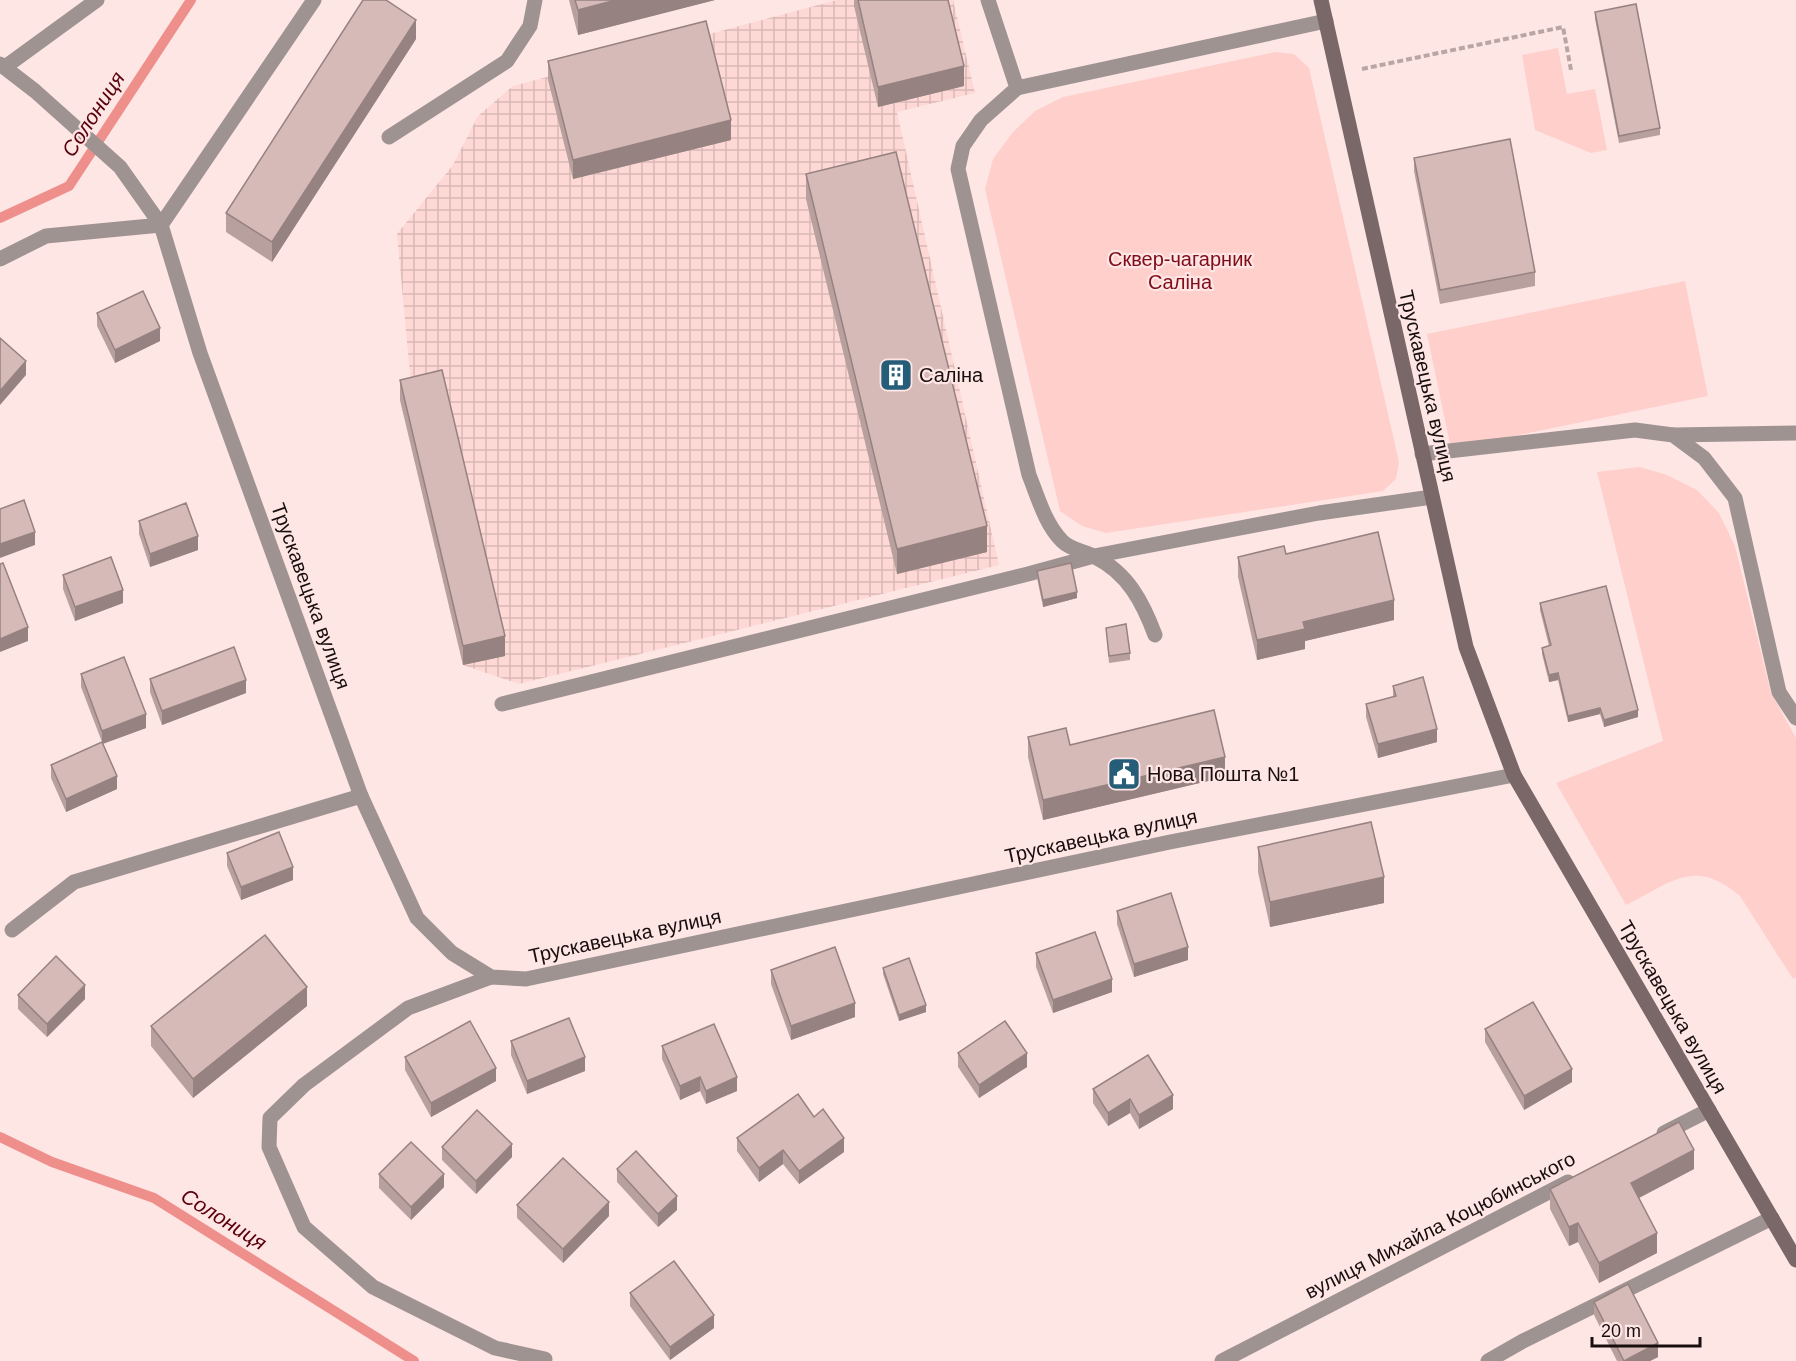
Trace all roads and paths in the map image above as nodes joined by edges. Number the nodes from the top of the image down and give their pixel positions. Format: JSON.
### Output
{"nodes":[{"id":1,"x":97,"y":0,"type":"edge"},
{"id":2,"x":314,"y":0,"type":"edge"},
{"id":3,"x":535,"y":0,"type":"edge"},
{"id":4,"x":988,"y":0,"type":"edge"},
{"id":5,"x":1321,"y":0,"type":"edge"},
{"id":6,"x":1326,"y":21,"type":"junction"},
{"id":7,"x":2,"y":65,"type":"edge"},
{"id":8,"x":1359,"y":70,"type":"dead end"},
{"id":9,"x":1571,"y":70,"type":"dead end"},
{"id":10,"x":1017,"y":88,"type":"junction"},
{"id":11,"x":388,"y":137,"type":"dead end"},
{"id":12,"x":161,"y":225,"type":"junction"},
{"id":13,"x":0,"y":259,"type":"edge"},
{"id":14,"x":1796,"y":433,"type":"edge"},
{"id":15,"x":1673,"y":435,"type":"junction"},
{"id":16,"x":1422,"y":454,"type":"junction"},
{"id":17,"x":1432,"y":497,"type":"junction"},
{"id":18,"x":1094,"y":556,"type":"junction"},
{"id":19,"x":1155,"y":635,"type":"dead end"},
{"id":20,"x":502,"y":704,"type":"dead end"},
{"id":21,"x":1796,"y":718,"type":"edge"},
{"id":22,"x":1514,"y":775,"type":"junction"},
{"id":23,"x":361,"y":796,"type":"junction"},
{"id":24,"x":12,"y":930,"type":"dead end"},
{"id":25,"x":491,"y":977,"type":"junction"},
{"id":26,"x":1709,"y":1110,"type":"junction"},
{"id":27,"x":1655,"y":1137,"type":"edge"},
{"id":28,"x":1581,"y":1176,"type":"edge"},
{"id":29,"x":1772,"y":1218,"type":"junction"},
{"id":30,"x":1796,"y":1260,"type":"edge"},
{"id":31,"x":545,"y":1359,"type":"dead end"},
{"id":32,"x":1222,"y":1361,"type":"edge"},
{"id":33,"x":1488,"y":1361,"type":"edge"}],
"edges":[{"from":1,"to":7,"type":"street"},
{"from":2,"to":12,"type":"street"},
{"from":3,"to":11,"type":"street"},
{"from":4,"to":10,"type":"street"},
{"from":5,"to":6,"type":"street","name":"Трускавецька вулиця"},
{"from":6,"to":10,"type":"street"},
{"from":6,"to":16,"type":"street","name":"Трускавецька вулиця"},
{"from":7,"to":12,"type":"street","name":"Трускавецька вулиця"},
{"from":8,"to":9,"type":"path"},
{"from":10,"to":18,"type":"street"},
{"from":12,"to":13,"type":"street"},
{"from":12,"to":23,"type":"street","name":"Трускавецька вулиця"},
{"from":14,"to":15,"type":"street"},
{"from":15,"to":16,"type":"street"},
{"from":15,"to":21,"type":"street"},
{"from":16,"to":17,"type":"street","name":"Трускавецька вулиця"},
{"from":17,"to":18,"type":"street"},
{"from":17,"to":22,"type":"street","name":"Трускавецька вулиця"},
{"from":18,"to":19,"type":"street"},
{"from":18,"to":20,"type":"street"},
{"from":22,"to":25,"type":"street","name":"Трускавецька вулиця"},
{"from":22,"to":26,"type":"street","name":"Трускавецька вулиця"},
{"from":23,"to":24,"type":"street"},
{"from":23,"to":25,"type":"street","name":"Трускавецька вулиця"},
{"from":25,"to":31,"type":"street"},
{"from":26,"to":27,"type":"street"},
{"from":26,"to":29,"type":"street","name":"Трускавецька вулиця"},
{"from":28,"to":32,"type":"street","name":"вулиця Михайла Коцюбинського"},
{"from":29,"to":30,"type":"street","name":"Трускавецька вулиця"},
{"from":29,"to":33,"type":"street"}]}
